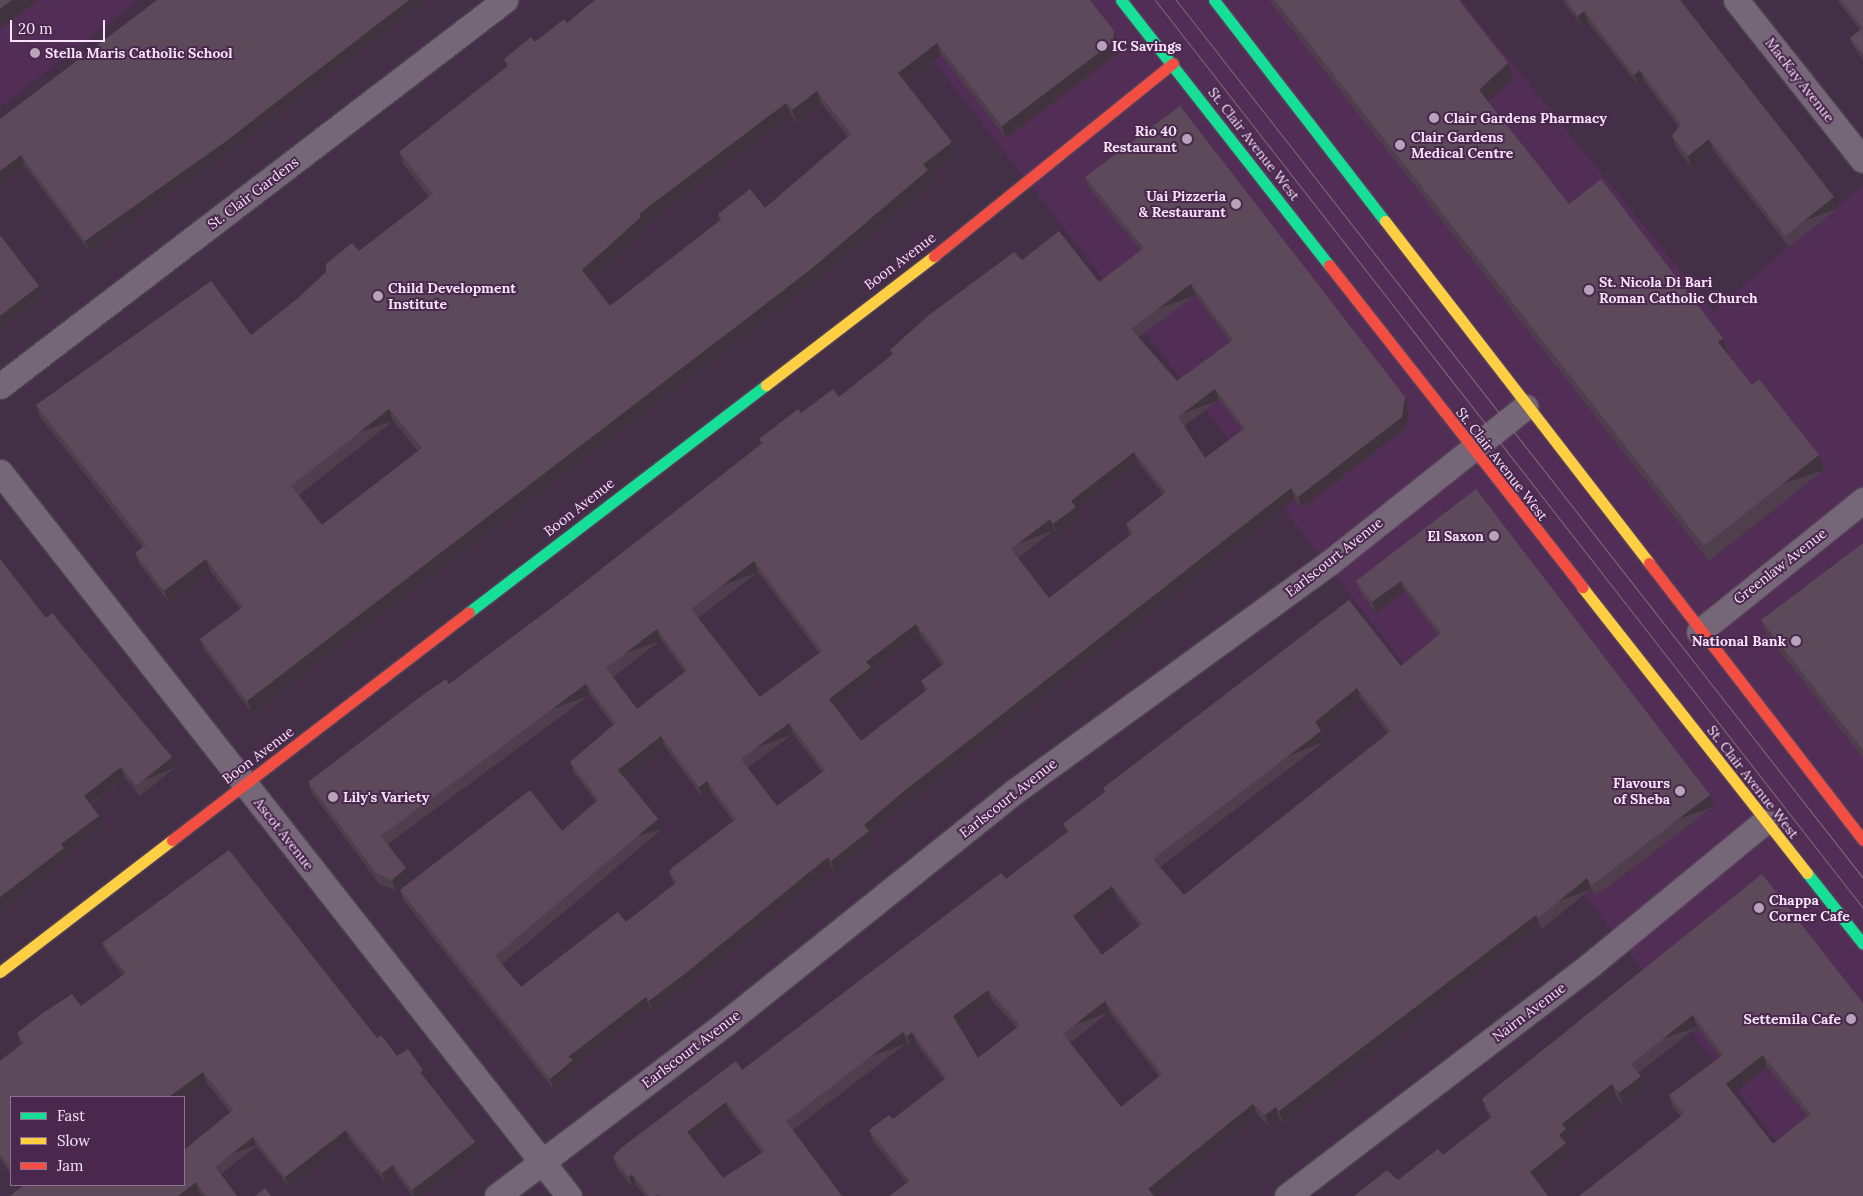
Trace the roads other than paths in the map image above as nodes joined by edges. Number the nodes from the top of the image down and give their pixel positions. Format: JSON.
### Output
{"nodes":[{"id":1,"x":505,"y":0,"type":"edge"},
{"id":2,"x":1121,"y":0,"type":"edge"},
{"id":3,"x":1214,"y":0,"type":"edge"},
{"id":4,"x":1736,"y":0,"type":"edge"},
{"id":5,"x":1173,"y":63,"type":"junction"},
{"id":6,"x":1863,"y":160,"type":"edge"},
{"id":7,"x":0,"y":386,"type":"edge"},
{"id":8,"x":1525,"y":407,"type":"junction"},
{"id":9,"x":1470,"y":449,"type":"junction"},
{"id":10,"x":0,"y":472,"type":"edge"},
{"id":11,"x":1863,"y":500,"type":"edge"},
{"id":12,"x":1699,"y":632,"type":"junction"},
{"id":13,"x":245,"y":784,"type":"junction"},
{"id":14,"x":1765,"y":821,"type":"junction"},
{"id":15,"x":1863,"y":840,"type":"edge"},
{"id":16,"x":1863,"y":944,"type":"edge"},
{"id":17,"x":0,"y":972,"type":"edge"},
{"id":18,"x":542,"y":1162,"type":"junction"},
{"id":19,"x":497,"y":1196,"type":"edge"},
{"id":20,"x":569,"y":1196,"type":"edge"},
{"id":21,"x":1288,"y":1196,"type":"edge"}],
"edges":[{"from":1,"to":7,"type":"street","name":"St. Clair Gardens"},
{"from":2,"to":5,"type":"main road","name":"St. Clair Avenue West"},
{"from":3,"to":8,"type":"main road"},
{"from":4,"to":6,"type":"street","name":"MacKay Avenue"},
{"from":5,"to":9,"type":"main road","name":"St. Clair Avenue West"},
{"from":5,"to":13,"type":"main road","name":"Boon Avenue"},
{"from":8,"to":9,"type":"street","name":"Earlscourt Avenue"},
{"from":8,"to":12,"type":"main road"},
{"from":9,"to":14,"type":"main road","name":"St. Clair Avenue West"},
{"from":9,"to":18,"type":"street","name":"Earlscourt Avenue"},
{"from":10,"to":13,"type":"street","name":"Ascot Avenue"},
{"from":11,"to":12,"type":"street","name":"Greenlaw Avenue"},
{"from":12,"to":15,"type":"main road"},
{"from":13,"to":17,"type":"main road","name":"Boon Avenue"},
{"from":13,"to":18,"type":"street","name":"Ascot Avenue"},
{"from":14,"to":16,"type":"main road","name":"St. Clair Avenue West"},
{"from":14,"to":21,"type":"street","name":"Nairn Avenue"},
{"from":18,"to":19,"type":"street","name":"Earlscourt Avenue"},
{"from":18,"to":20,"type":"street","name":"Ascot Avenue"}]}
